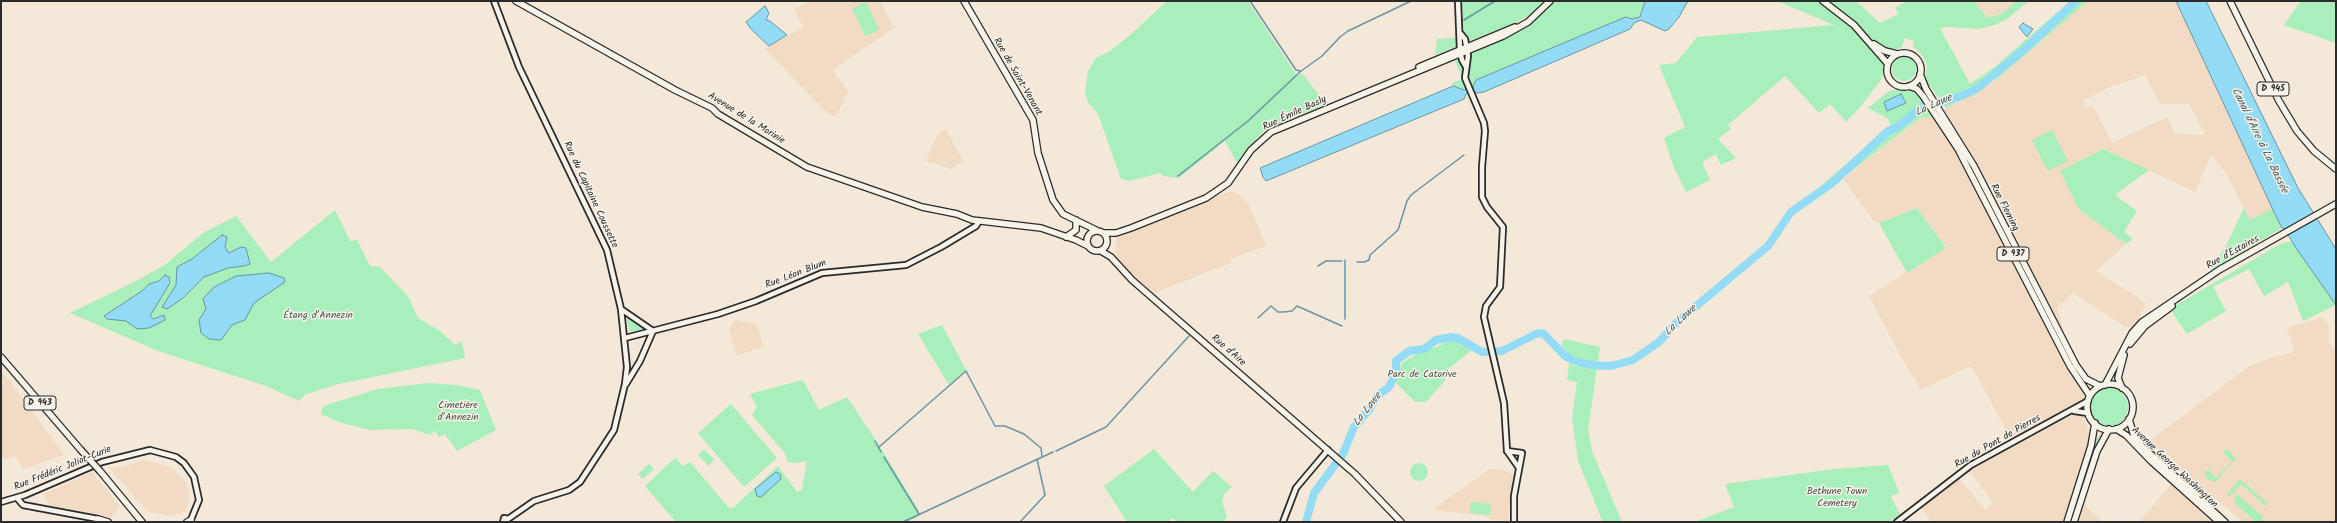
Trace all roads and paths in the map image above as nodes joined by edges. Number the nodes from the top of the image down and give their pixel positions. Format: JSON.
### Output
{"nodes":[{"id":1,"x":494,"y":1,"type":"edge"},
{"id":2,"x":516,"y":1,"type":"edge"},
{"id":3,"x":964,"y":1,"type":"edge"},
{"id":4,"x":1458,"y":1,"type":"edge"},
{"id":5,"x":1550,"y":1,"type":"edge"},
{"id":6,"x":1823,"y":1,"type":"edge"},
{"id":7,"x":2230,"y":1,"type":"edge"},
{"id":8,"x":1528,"y":22,"type":"junction"},
{"id":9,"x":1867,"y":39,"type":"junction"},
{"id":10,"x":1463,"y":50,"type":"junction"},
{"id":11,"x":1897,"y":54,"type":"junction"},
{"id":12,"x":1888,"y":64,"type":"junction"},
{"id":13,"x":1920,"y":74,"type":"junction"},
{"id":14,"x":1389,"y":82,"type":"junction"},
{"id":15,"x":1909,"y":86,"type":"junction"},
{"id":16,"x":1930,"y":102,"type":"junction"},
{"id":17,"x":1937,"y":111,"type":"junction"},
{"id":18,"x":2335,"y":169,"type":"edge"},
{"id":19,"x":2336,"y":204,"type":"edge"},
{"id":20,"x":2335,"y":210,"type":"edge"},
{"id":21,"x":2321,"y":216,"type":"junction"},
{"id":22,"x":972,"y":220,"type":"junction"},
{"id":23,"x":979,"y":221,"type":"junction"},
{"id":24,"x":1078,"y":221,"type":"junction"},
{"id":25,"x":969,"y":230,"type":"junction"},
{"id":26,"x":1096,"y":230,"type":"junction"},
{"id":27,"x":1104,"y":233,"type":"junction"},
{"id":28,"x":1116,"y":233,"type":"junction"},
{"id":29,"x":2288,"y":234,"type":"junction"},
{"id":30,"x":1088,"y":236,"type":"junction"},
{"id":31,"x":1066,"y":237,"type":"junction"},
{"id":32,"x":1076,"y":240,"type":"junction"},
{"id":33,"x":1107,"y":243,"type":"junction"},
{"id":34,"x":1088,"y":246,"type":"junction"},
{"id":35,"x":1101,"y":251,"type":"junction"},
{"id":36,"x":1111,"y":257,"type":"junction"},
{"id":37,"x":621,"y":309,"type":"junction"},
{"id":38,"x":628,"y":314,"type":"junction"},
{"id":39,"x":623,"y":318,"type":"junction"},
{"id":40,"x":653,"y":331,"type":"junction"},
{"id":41,"x":625,"y":338,"type":"junction"},
{"id":42,"x":1,"y":357,"type":"edge"},
{"id":43,"x":626,"y":384,"type":"junction"},
{"id":44,"x":2102,"y":385,"type":"junction"},
{"id":45,"x":2122,"y":388,"type":"junction"},
{"id":46,"x":2089,"y":399,"type":"junction"},
{"id":47,"x":2073,"y":411,"type":"junction"},
{"id":48,"x":2088,"y":413,"type":"junction"},
{"id":49,"x":2129,"y":419,"type":"junction"},
{"id":50,"x":2095,"y":424,"type":"junction"},
{"id":51,"x":2116,"y":428,"type":"junction"},
{"id":52,"x":2109,"y":429,"type":"junction"},
{"id":53,"x":1328,"y":450,"type":"junction"},
{"id":54,"x":1507,"y":451,"type":"junction"},
{"id":55,"x":1519,"y":468,"type":"junction"},
{"id":56,"x":25,"y":495,"type":"junction"},
{"id":57,"x":17,"y":498,"type":"junction"},
{"id":58,"x":123,"y":498,"type":"junction"},
{"id":59,"x":2,"y":502,"type":"edge"},
{"id":60,"x":23,"y":504,"type":"junction"},
{"id":61,"x":32,"y":506,"type":"junction"},
{"id":62,"x":98,"y":518,"type":"joint"},
{"id":63,"x":189,"y":521,"type":"edge"},
{"id":64,"x":508,"y":521,"type":"edge"},
{"id":65,"x":108,"y":522,"type":"edge"},
{"id":66,"x":142,"y":522,"type":"edge"},
{"id":67,"x":148,"y":522,"type":"edge"},
{"id":68,"x":503,"y":522,"type":"edge"},
{"id":69,"x":1283,"y":522,"type":"edge"},
{"id":70,"x":1401,"y":522,"type":"edge"},
{"id":71,"x":1514,"y":522,"type":"edge"},
{"id":72,"x":1896,"y":522,"type":"edge"},
{"id":73,"x":2067,"y":522,"type":"edge"},
{"id":74,"x":2074,"y":522,"type":"edge"},
{"id":75,"x":2219,"y":522,"type":"edge"},
{"id":76,"x":2225,"y":522,"type":"edge"}],
"edges":[{"from":1,"to":37,"type":"street","name":"Rue du Capitaine Coussette"},
{"from":2,"to":22,"type":"main road","name":"Avenue de la Morinie"},
{"from":3,"to":24,"type":"main road","name":"Rue de Saint-Venant"},
{"from":4,"to":10,"type":"street"},
{"from":5,"to":8,"type":"main road","name":"Rue Émile Basly"},
{"from":6,"to":9,"type":"main road"},
{"from":7,"to":18,"type":"main road","number":"D 945"},
{"from":8,"to":10,"type":"main road","name":"Rue Émile Basly"},
{"from":8,"to":10,"type":"main road","name":"Rue Émile Basly"},
{"from":9,"to":11,"type":"main road"},
{"from":9,"to":12,"type":"main road"},
{"from":10,"to":14,"type":"main road","name":"Rue Émile Basly"},
{"from":10,"to":14,"type":"main road","name":"Rue Émile Basly"},
{"from":10,"to":54,"type":"street"},
{"from":11,"to":12,"type":"main road"},
{"from":11,"to":13,"type":"main road"},
{"from":12,"to":15,"type":"main road"},
{"from":13,"to":15,"type":"main road"},
{"from":13,"to":16,"type":"main road","name":"Rue Fleming","number":"D 937"},
{"from":14,"to":28,"type":"main road","name":"Rue Émile Basly"},
{"from":15,"to":16,"type":"main road","name":"Rue Fleming","number":"D 937"},
{"from":16,"to":17,"type":"main road","name":"Rue Fleming","number":"D 937"},
{"from":17,"to":44,"type":"main road","name":"Rue Fleming","number":"D 937"},
{"from":17,"to":46,"type":"main road","name":"Rue Fleming","number":"D 937"},
{"from":19,"to":21,"type":"main road"},
{"from":20,"to":21,"type":"main road"},
{"from":21,"to":29,"type":"main road"},
{"from":22,"to":23,"type":"main road","name":"Avenue de la Morinie"},
{"from":22,"to":25,"type":"street"},
{"from":23,"to":25,"type":"street","name":"Rue Léon Blum"},
{"from":23,"to":31,"type":"main road"},
{"from":24,"to":26,"type":"main road","name":"Rue de Saint-Venant"},
{"from":24,"to":30,"type":"main road","name":"Rue de Saint-Venant"},
{"from":24,"to":31,"type":"main road"},
{"from":25,"to":40,"type":"street","name":"Rue Léon Blum"},
{"from":26,"to":27,"type":"main road"},
{"from":26,"to":30,"type":"main road"},
{"from":27,"to":28,"type":"main road","name":"Rue Émile Basly"},
{"from":27,"to":33,"type":"main road"},
{"from":28,"to":33,"type":"main road","name":"Rue Émile Basly"},
{"from":29,"to":44,"type":"main road","name":"Rue d'Estaires"},
{"from":29,"to":45,"type":"main road"},
{"from":30,"to":32,"type":"main road"},
{"from":30,"to":34,"type":"main road"},
{"from":31,"to":32,"type":"main road"},
{"from":32,"to":34,"type":"main road"},
{"from":33,"to":35,"type":"main road"},
{"from":33,"to":36,"type":"main road","name":"Rue d'Aire"},
{"from":34,"to":35,"type":"main road"},
{"from":35,"to":36,"type":"main road","name":"Rue d'Aire"},
{"from":36,"to":53,"type":"main road","name":"Rue d'Aire"},
{"from":37,"to":38,"type":"street"},
{"from":37,"to":39,"type":"street","name":"Rue du Capitaine Coussette"},
{"from":38,"to":39,"type":"street"},
{"from":38,"to":40,"type":"street"},
{"from":39,"to":41,"type":"street","name":"Rue du Capitaine Coussette"},
{"from":40,"to":41,"type":"street","name":"Rue Léon Blum"},
{"from":40,"to":43,"type":"street"},
{"from":41,"to":43,"type":"street","name":"Rue du Capitaine Coussette"},
{"from":42,"to":58,"type":"main road","number":"D 943","bridge":true},
{"from":43,"to":64,"type":"street","name":"Rue du Capitaine Coussette"},
{"from":44,"to":45,"type":"main road"},
{"from":44,"to":46,"type":"main road"},
{"from":45,"to":49,"type":"main road"},
{"from":46,"to":47,"type":"street","name":"Rue du Pont de Pierres"},
{"from":46,"to":48,"type":"main road"},
{"from":47,"to":48,"type":"street"},
{"from":47,"to":72,"type":"street","name":"Rue du Pont de Pierres"},
{"from":48,"to":50,"type":"main road"},
{"from":49,"to":51,"type":"main road"},
{"from":49,"to":76,"type":"main road","name":"Avenue George Washington"},
{"from":50,"to":52,"type":"main road"},
{"from":50,"to":73,"type":"main road"},
{"from":51,"to":52,"type":"main road"},
{"from":51,"to":75,"type":"main road","name":"Avenue George Washington"},
{"from":52,"to":74,"type":"main road"},
{"from":53,"to":69,"type":"street"},
{"from":53,"to":70,"type":"main road","name":"Rue d'Aire"},
{"from":54,"to":55,"type":"street"},
{"from":54,"to":55,"type":"street"},
{"from":55,"to":71,"type":"street"},
{"from":56,"to":57,"type":"street","name":"Rue Frédéric Joliot-Curie"},
{"from":56,"to":61,"type":"street"},
{"from":56,"to":63,"type":"street","name":"Rue Frédéric Joliot-Curie"},
{"from":57,"to":59,"type":"street","name":"Rue Frédéric Joliot-Curie"},
{"from":57,"to":60,"type":"street"},
{"from":58,"to":66,"type":"main road","number":"D 943"},
{"from":58,"to":67,"type":"main road"},
{"from":59,"to":60,"type":"street"},
{"from":60,"to":61,"type":"street"},
{"from":61,"to":62,"type":"street"},
{"from":62,"to":65,"type":"main road"},
{"from":64,"to":68,"type":"street","name":"Rue du Capitaine Coussette"}]}
